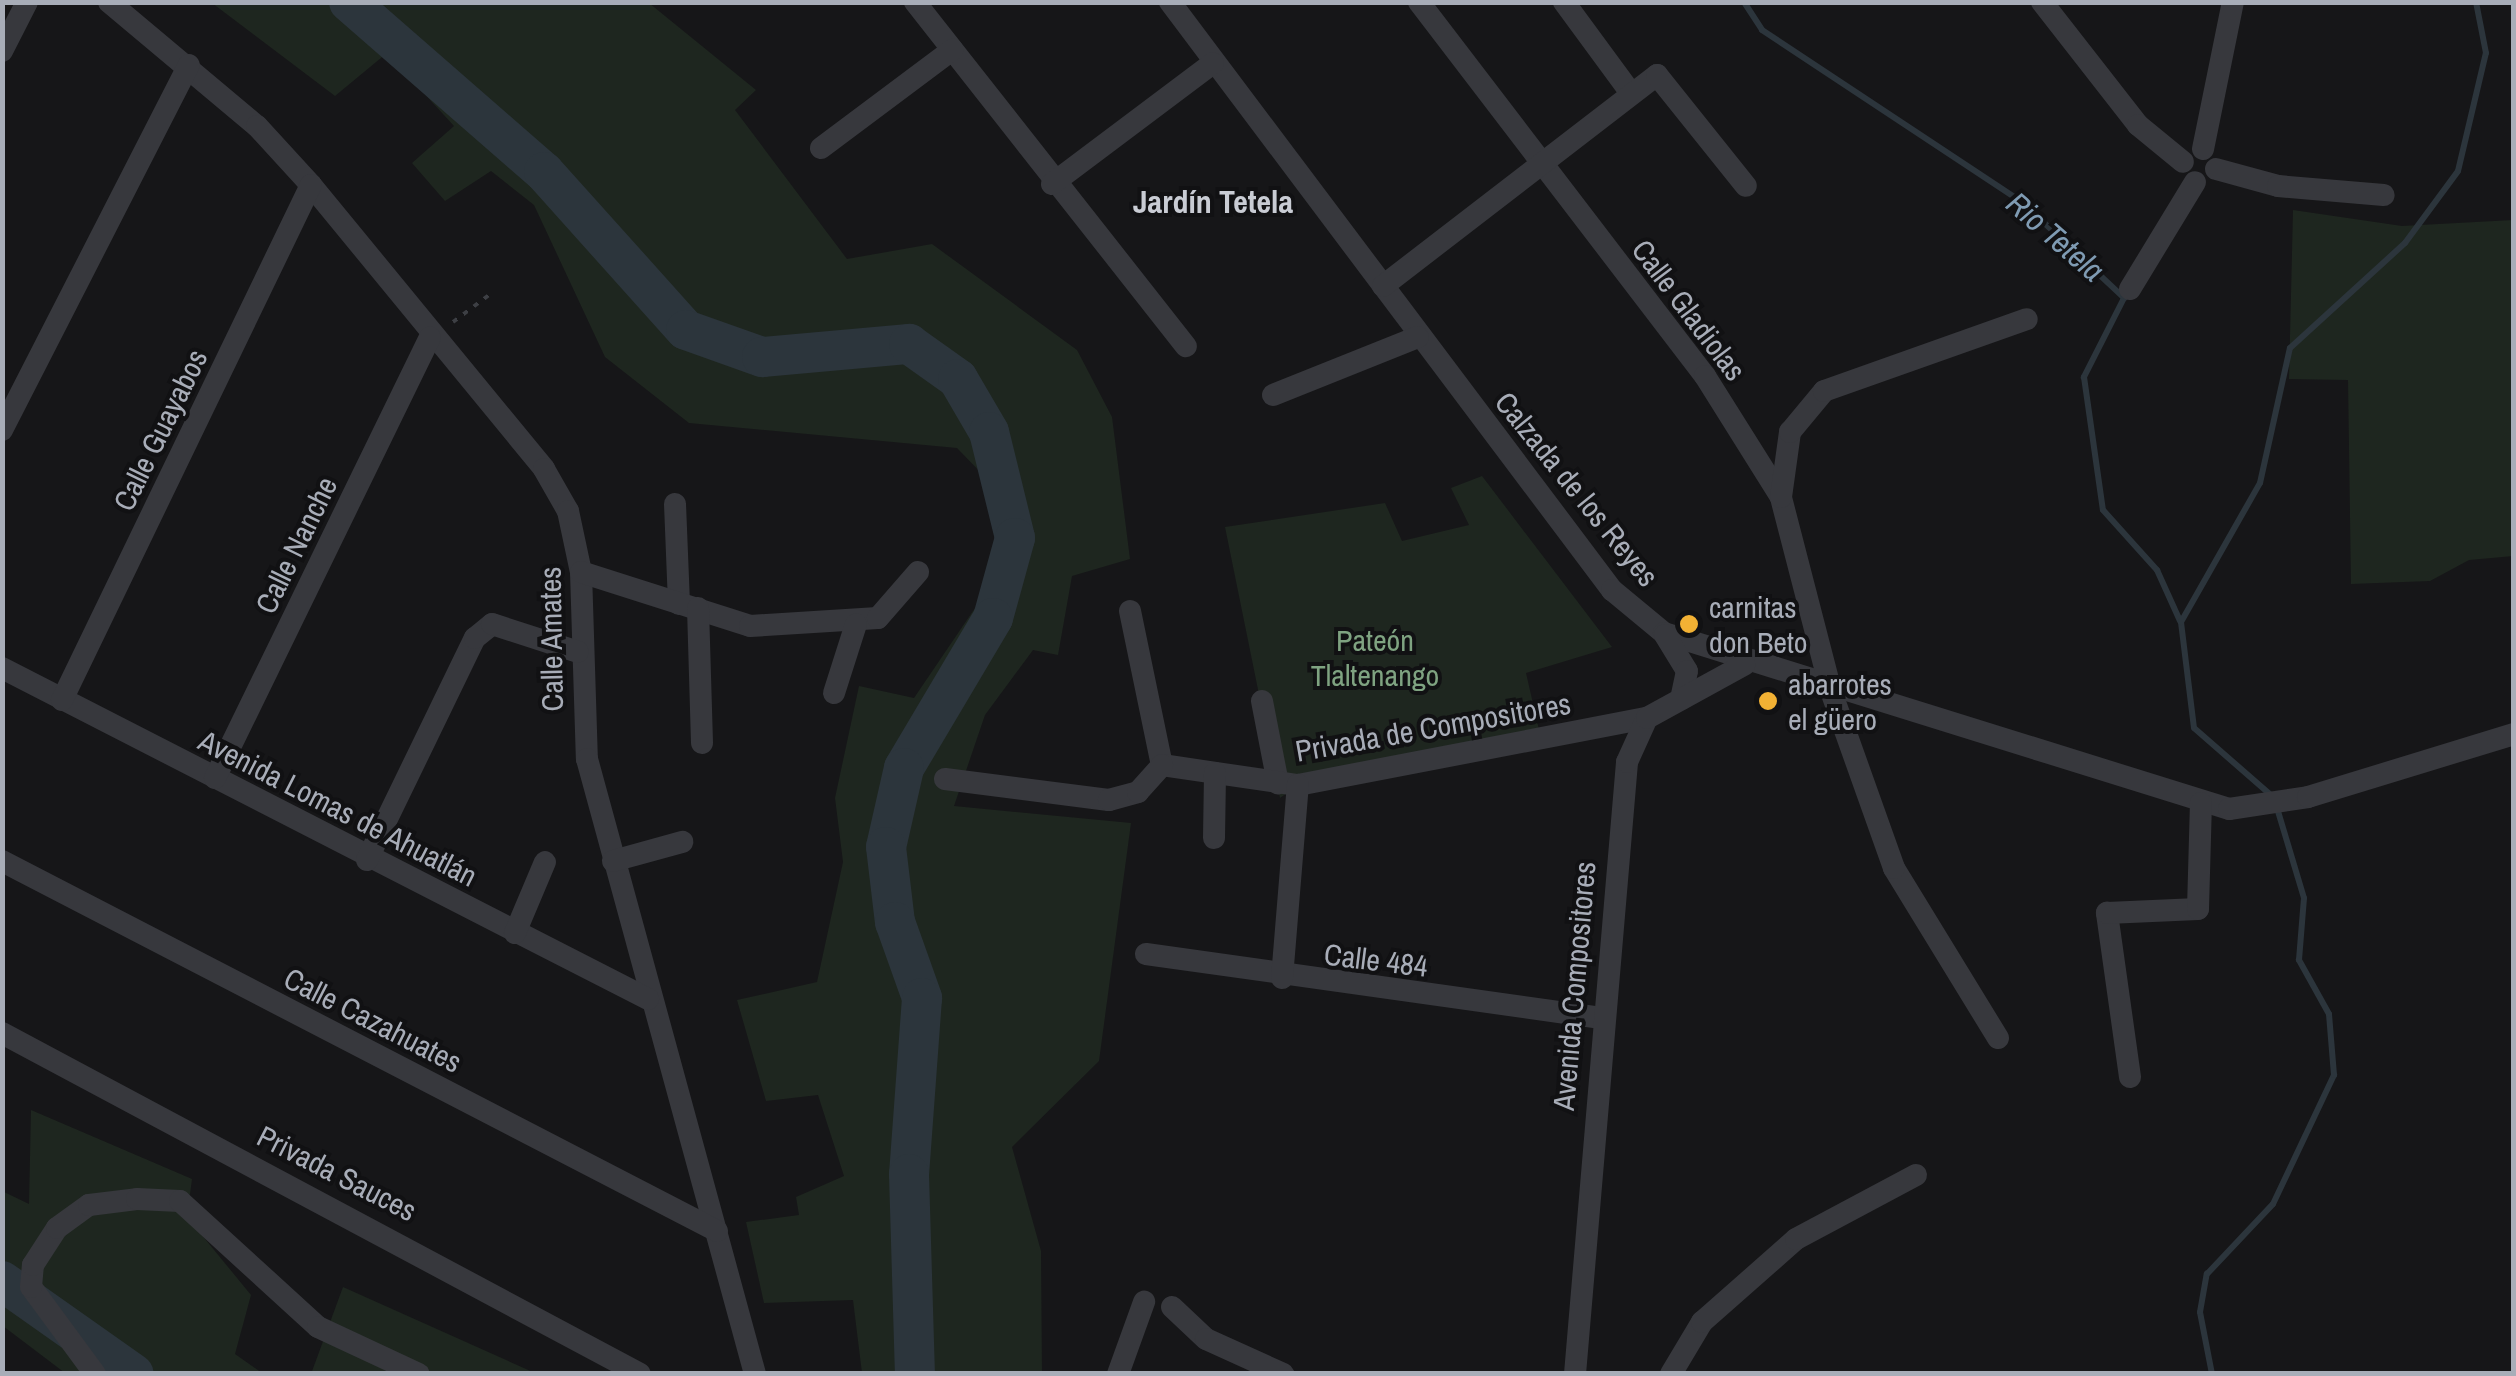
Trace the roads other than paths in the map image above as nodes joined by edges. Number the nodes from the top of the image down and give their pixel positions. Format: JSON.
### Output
{"nodes":[{"id":1,"x":27,"y":2,"type":"edge"},
{"id":2,"x":108,"y":2,"type":"edge"},
{"id":3,"x":915,"y":2,"type":"edge"},
{"id":4,"x":1170,"y":2,"type":"edge"},
{"id":5,"x":1419,"y":2,"type":"edge"},
{"id":6,"x":1564,"y":2,"type":"edge"},
{"id":7,"x":2042,"y":2,"type":"edge"},
{"id":8,"x":2234,"y":2,"type":"edge"},
{"id":9,"x":952,"y":50,"type":"junction"},
{"id":10,"x":2,"y":51,"type":"edge"},
{"id":11,"x":1213,"y":63,"type":"junction"},
{"id":12,"x":189,"y":66,"type":"junction"},
{"id":13,"x":1630,"y":92,"type":"junction"},
{"id":14,"x":820,"y":148,"type":"dead end"},
{"id":15,"x":2203,"y":149,"type":"junction"},
{"id":16,"x":1541,"y":164,"type":"junction"},
{"id":17,"x":2216,"y":169,"type":"junction"},
{"id":18,"x":2189,"y":172,"type":"junction"},
{"id":19,"x":1052,"y":184,"type":"junction"},
{"id":20,"x":312,"y":185,"type":"junction"},
{"id":21,"x":1746,"y":186,"type":"dead end"},
{"id":22,"x":2384,"y":195,"type":"dead end"},
{"id":23,"x":1383,"y":286,"type":"junction"},
{"id":24,"x":2130,"y":290,"type":"dead end"},
{"id":25,"x":2027,"y":319,"type":"dead end"},
{"id":26,"x":1418,"y":337,"type":"junction"},
{"id":27,"x":430,"y":338,"type":"junction"},
{"id":28,"x":1186,"y":346,"type":"dead end"},
{"id":29,"x":1273,"y":395,"type":"dead end"},
{"id":30,"x":2,"y":430,"type":"edge"},
{"id":31,"x":1781,"y":498,"type":"junction"},
{"id":32,"x":675,"y":504,"type":"dead end"},
{"id":33,"x":581,"y":572,"type":"junction"},
{"id":34,"x":918,"y":572,"type":"dead end"},
{"id":35,"x":689,"y":606,"type":"junction"},
{"id":36,"x":1130,"y":612,"type":"dead end"},
{"id":37,"x":856,"y":624,"type":"junction"},
{"id":38,"x":1664,"y":633,"type":"junction"},
{"id":39,"x":578,"y":652,"type":"junction"},
{"id":40,"x":1744,"y":665,"type":"junction"},
{"id":41,"x":2,"y":668,"type":"edge"},
{"id":42,"x":834,"y":693,"type":"dead end"},
{"id":43,"x":1833,"y":698,"type":"junction"},
{"id":44,"x":1681,"y":699,"type":"junction"},
{"id":45,"x":62,"y":700,"type":"junction"},
{"id":46,"x":1262,"y":700,"type":"dead end"},
{"id":47,"x":1647,"y":718,"type":"junction"},
{"id":48,"x":2514,"y":734,"type":"edge"},
{"id":49,"x":702,"y":743,"type":"dead end"},
{"id":50,"x":1162,"y":764,"type":"junction"},
{"id":51,"x":1215,"y":773,"type":"junction"},
{"id":52,"x":215,"y":778,"type":"junction"},
{"id":53,"x":945,"y":778,"type":"dead end"},
{"id":54,"x":1288,"y":784,"type":"junction"},
{"id":55,"x":2201,"y":803,"type":"junction"},
{"id":56,"x":1214,"y":838,"type":"dead end"},
{"id":57,"x":682,"y":842,"type":"dead end"},
{"id":58,"x":367,"y":860,"type":"junction"},
{"id":59,"x":2,"y":861,"type":"edge"},
{"id":60,"x":612,"y":861,"type":"junction"},
{"id":61,"x":546,"y":862,"type":"dead end"},
{"id":62,"x":515,"y":933,"type":"junction"},
{"id":63,"x":1146,"y":954,"type":"dead end"},
{"id":64,"x":1282,"y":978,"type":"junction"},
{"id":65,"x":648,"y":999,"type":"junction"},
{"id":66,"x":1600,"y":1018,"type":"junction"},
{"id":67,"x":2,"y":1033,"type":"edge"},
{"id":68,"x":1998,"y":1038,"type":"dead end"},
{"id":69,"x":2130,"y":1077,"type":"dead end"},
{"id":70,"x":1916,"y":1175,"type":"dead end"},
{"id":71,"x":717,"y":1231,"type":"junction"},
{"id":72,"x":1144,"y":1302,"type":"dead end"},
{"id":73,"x":1172,"y":1307,"type":"dead end"},
{"id":74,"x":95,"y":1374,"type":"edge"},
{"id":75,"x":419,"y":1374,"type":"edge"},
{"id":76,"x":640,"y":1374,"type":"edge"},
{"id":77,"x":755,"y":1374,"type":"edge"},
{"id":78,"x":1118,"y":1374,"type":"edge"},
{"id":79,"x":1283,"y":1374,"type":"edge"},
{"id":80,"x":1576,"y":1374,"type":"edge"},
{"id":81,"x":1671,"y":1374,"type":"edge"}],
"edges":[{"from":1,"to":10,"type":"street"},
{"from":2,"to":12,"type":"street","name":"Calle Amates"},
{"from":3,"to":9,"type":"street"},
{"from":4,"to":11,"type":"street","name":"Calzada de los Reyes"},
{"from":5,"to":16,"type":"street","name":"Calle Gladiolas"},
{"from":6,"to":13,"type":"street"},
{"from":7,"to":18,"type":"street"},
{"from":8,"to":15,"type":"street"},
{"from":9,"to":14,"type":"street"},
{"from":9,"to":19,"type":"street"},
{"from":11,"to":19,"type":"street"},
{"from":11,"to":23,"type":"street","name":"Calzada de los Reyes"},
{"from":12,"to":20,"type":"street","name":"Calle Amates"},
{"from":12,"to":30,"type":"street"},
{"from":13,"to":16,"type":"street"},
{"from":13,"to":21,"type":"street"},
{"from":15,"to":17,"type":"street"},
{"from":15,"to":18,"type":"street"},
{"from":16,"to":23,"type":"street"},
{"from":16,"to":31,"type":"street","name":"Calle Gladiolas"},
{"from":17,"to":18,"type":"street"},
{"from":17,"to":22,"type":"street"},
{"from":18,"to":24,"type":"street"},
{"from":19,"to":28,"type":"street"},
{"from":20,"to":27,"type":"street","name":"Calle Amates"},
{"from":20,"to":45,"type":"street","name":"Calle Guayabos"},
{"from":23,"to":26,"type":"street","name":"Calzada de los Reyes"},
{"from":25,"to":31,"type":"street"},
{"from":26,"to":29,"type":"street"},
{"from":26,"to":38,"type":"street","name":"Calzada de los Reyes"},
{"from":27,"to":33,"type":"street","name":"Calle Amates"},
{"from":27,"to":52,"type":"street","name":"Calle Nanche"},
{"from":31,"to":43,"type":"street"},
{"from":32,"to":35,"type":"street"},
{"from":33,"to":35,"type":"street"},
{"from":33,"to":39,"type":"street","name":"Calle Amates"},
{"from":34,"to":37,"type":"street"},
{"from":35,"to":37,"type":"street"},
{"from":35,"to":49,"type":"street"},
{"from":36,"to":50,"type":"street"},
{"from":37,"to":42,"type":"street"},
{"from":38,"to":40,"type":"street","name":"Calzada de los Reyes"},
{"from":38,"to":44,"type":"street"},
{"from":39,"to":58,"type":"street"},
{"from":39,"to":60,"type":"street","name":"Calle Amates"},
{"from":40,"to":43,"type":"street","name":"Calzada de los Reyes"},
{"from":40,"to":44,"type":"street"},
{"from":41,"to":45,"type":"street","name":"Avenida Lomas de Ahuatlán"},
{"from":43,"to":55,"type":"street","name":"Calzada de los Reyes"},
{"from":43,"to":68,"type":"street"},
{"from":44,"to":47,"type":"street"},
{"from":45,"to":52,"type":"street","name":"Avenida Lomas de Ahuatlán"},
{"from":46,"to":54,"type":"street"},
{"from":47,"to":54,"type":"street","name":"Privada de Compositores"},
{"from":47,"to":66,"type":"street","name":"Avenida Compositores"},
{"from":48,"to":55,"type":"street","name":"Calzada de los Reyes"},
{"from":50,"to":51,"type":"street","name":"Privada de Compositores"},
{"from":50,"to":53,"type":"street"},
{"from":51,"to":54,"type":"street","name":"Privada de Compositores"},
{"from":51,"to":56,"type":"street"},
{"from":52,"to":58,"type":"street","name":"Avenida Lomas de Ahuatlán"},
{"from":54,"to":64,"type":"street"},
{"from":55,"to":69,"type":"street"},
{"from":57,"to":60,"type":"street"},
{"from":58,"to":62,"type":"street","name":"Avenida Lomas de Ahuatlán"},
{"from":59,"to":71,"type":"street","name":"Calle Cazahuates"},
{"from":60,"to":65,"type":"street","name":"Calle Amates"},
{"from":61,"to":62,"type":"street"},
{"from":62,"to":65,"type":"street","name":"Avenida Lomas de Ahuatlán"},
{"from":63,"to":64,"type":"street","name":"Calle 484"},
{"from":64,"to":66,"type":"street","name":"Calle 484"},
{"from":65,"to":71,"type":"street","name":"Calle Amates"},
{"from":66,"to":80,"type":"street","name":"Avenida Compositores"},
{"from":67,"to":76,"type":"street","name":"Privada Sauces"},
{"from":70,"to":81,"type":"street"},
{"from":71,"to":77,"type":"street","name":"Calle Amates"},
{"from":72,"to":78,"type":"street"},
{"from":73,"to":79,"type":"street"},
{"from":74,"to":75,"type":"street"}]}
